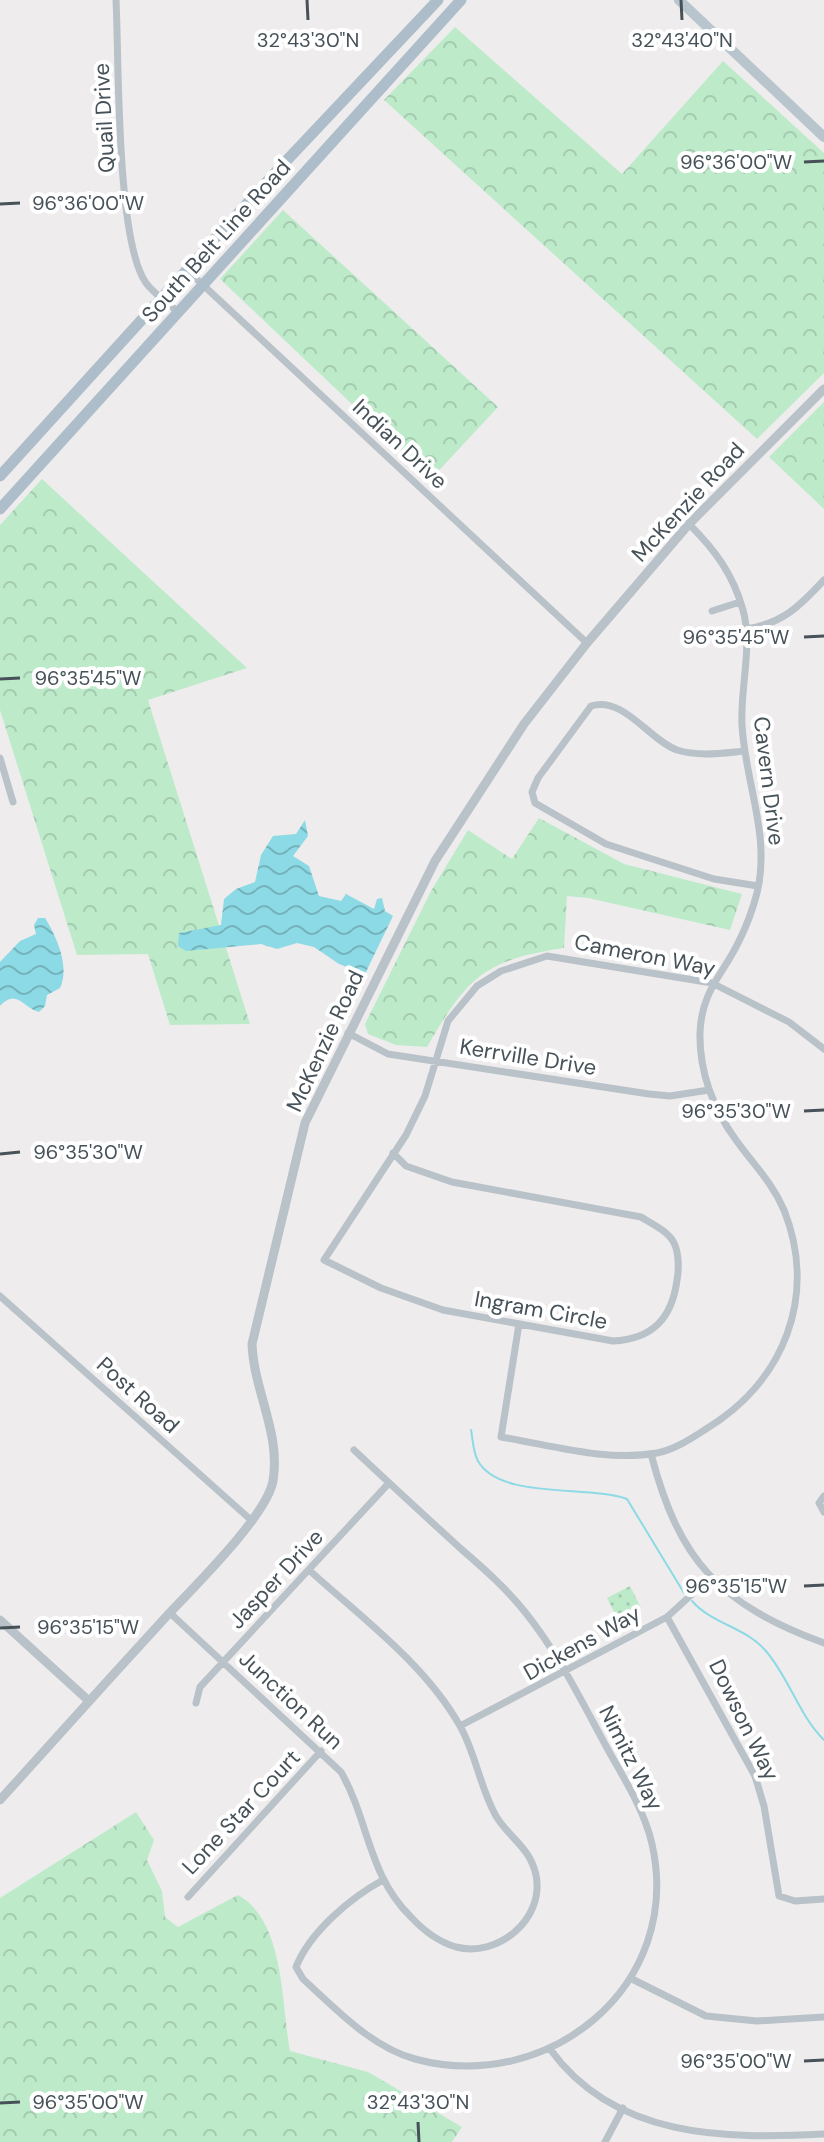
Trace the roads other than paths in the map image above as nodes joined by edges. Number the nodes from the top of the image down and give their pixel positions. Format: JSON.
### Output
{"nodes":[{"id":1,"x":116,"y":0,"type":"edge"},
{"id":2,"x":461,"y":0,"type":"edge"},
{"id":3,"x":679,"y":0,"type":"edge"},
{"id":4,"x":437,"y":1,"type":"edge"},
{"id":5,"x":449,"y":13,"type":"junction"},
{"id":6,"x":409,"y":31,"type":"junction"},
{"id":7,"x":392,"y":76,"type":"junction"},
{"id":8,"x":313,"y":133,"type":"junction"},
{"id":9,"x":824,"y":137,"type":"edge"},
{"id":10,"x":328,"y":147,"type":"junction"},
{"id":11,"x":188,"y":271,"type":"junction"},
{"id":12,"x":203,"y":285,"type":"junction"},
{"id":13,"x":163,"y":298,"type":"junction"},
{"id":14,"x":178,"y":312,"type":"junction"},
{"id":15,"x":824,"y":389,"type":"edge"},
{"id":16,"x":0,"y":476,"type":"edge"},
{"id":17,"x":0,"y":509,"type":"edge"},
{"id":18,"x":689,"y":524,"type":"junction"},
{"id":19,"x":824,"y":580,"type":"edge"},
{"id":20,"x":740,"y":602,"type":"junction"},
{"id":21,"x":712,"y":611,"type":"dead end"},
{"id":22,"x":745,"y":629,"type":"junction"},
{"id":23,"x":587,"y":643,"type":"junction"},
{"id":24,"x":745,"y":751,"type":"junction"},
{"id":25,"x":0,"y":758,"type":"edge"},
{"id":26,"x":13,"y":802,"type":"dead end"},
{"id":27,"x":758,"y":886,"type":"junction"},
{"id":28,"x":712,"y":983,"type":"junction"},
{"id":29,"x":347,"y":1032,"type":"junction"},
{"id":30,"x":824,"y":1049,"type":"edge"},
{"id":31,"x":436,"y":1062,"type":"junction"},
{"id":32,"x":709,"y":1090,"type":"junction"},
{"id":33,"x":393,"y":1153,"type":"junction"},
{"id":34,"x":324,"y":1260,"type":"joint"},
{"id":35,"x":0,"y":1296,"type":"edge"},
{"id":36,"x":519,"y":1324,"type":"junction"},
{"id":37,"x":354,"y":1450,"type":"dead end"},
{"id":38,"x":651,"y":1454,"type":"junction"},
{"id":39,"x":389,"y":1483,"type":"junction"},
{"id":40,"x":824,"y":1496,"type":"edge"},
{"id":41,"x":824,"y":1512,"type":"edge"},
{"id":42,"x":251,"y":1520,"type":"junction"},
{"id":43,"x":309,"y":1570,"type":"junction"},
{"id":44,"x":711,"y":1577,"type":"junction"},
{"id":45,"x":170,"y":1613,"type":"junction"},
{"id":46,"x":667,"y":1617,"type":"junction"},
{"id":47,"x":0,"y":1620,"type":"edge"},
{"id":48,"x":824,"y":1643,"type":"edge"},
{"id":49,"x":224,"y":1662,"type":"junction"},
{"id":50,"x":566,"y":1672,"type":"junction"},
{"id":51,"x":89,"y":1701,"type":"junction"},
{"id":52,"x":196,"y":1703,"type":"dead end"},
{"id":53,"x":460,"y":1726,"type":"junction"},
{"id":54,"x":321,"y":1751,"type":"junction"},
{"id":55,"x":0,"y":1800,"type":"edge"},
{"id":56,"x":383,"y":1880,"type":"junction"},
{"id":57,"x":188,"y":1897,"type":"dead end"},
{"id":58,"x":824,"y":1899,"type":"edge"},
{"id":59,"x":630,"y":1978,"type":"junction"},
{"id":60,"x":824,"y":2017,"type":"edge"},
{"id":61,"x":550,"y":2049,"type":"junction"},
{"id":62,"x":623,"y":2108,"type":"junction"},
{"id":63,"x":821,"y":2137,"type":"edge"},
{"id":64,"x":605,"y":2142,"type":"edge"}],
"edges":[{"from":1,"to":13,"type":"street","name":"Quail Drive"},
{"from":2,"to":5,"type":"main road","name":"South Belt Line Road"},
{"from":3,"to":9,"type":"main road"},
{"from":4,"to":5,"type":"main road"},
{"from":4,"to":6,"type":"main road","name":"South Belt Line Road"},
{"from":5,"to":7,"type":"main road","name":"South Belt Line Road"},
{"from":6,"to":7,"type":"main road"},
{"from":6,"to":8,"type":"main road","name":"South Belt Line Road"},
{"from":7,"to":10,"type":"main road","name":"South Belt Line Road"},
{"from":8,"to":10,"type":"main road"},
{"from":8,"to":11,"type":"main road","name":"South Belt Line Road"},
{"from":10,"to":12,"type":"main road","name":"South Belt Line Road"},
{"from":11,"to":12,"type":"street","name":"Indian Drive"},
{"from":11,"to":13,"type":"main road","name":"South Belt Line Road"},
{"from":12,"to":14,"type":"main road","name":"South Belt Line Road"},
{"from":12,"to":23,"type":"street","name":"Indian Drive"},
{"from":13,"to":14,"type":"street","name":"Quail Drive"},
{"from":13,"to":16,"type":"main road","name":"South Belt Line Road"},
{"from":14,"to":17,"type":"main road","name":"South Belt Line Road"},
{"from":15,"to":18,"type":"street","name":"McKenzie Road"},
{"from":18,"to":20,"type":"street","name":"Cavern Drive"},
{"from":18,"to":23,"type":"street","name":"McKenzie Road"},
{"from":19,"to":22,"type":"street"},
{"from":20,"to":21,"type":"street"},
{"from":20,"to":22,"type":"street","name":"Cavern Drive"},
{"from":22,"to":24,"type":"street","name":"Cavern Drive"},
{"from":23,"to":29,"type":"street","name":"McKenzie Road"},
{"from":24,"to":27,"type":"street","name":"Cavern Drive"},
{"from":24,"to":27,"type":"street"},
{"from":25,"to":26,"type":"street"},
{"from":27,"to":28,"type":"street","name":"Cavern Drive"},
{"from":28,"to":30,"type":"street","name":"Cameron Way"},
{"from":28,"to":31,"type":"street","name":"Cameron Way"},
{"from":28,"to":32,"type":"street","name":"Cavern Drive"},
{"from":29,"to":31,"type":"street","name":"Kerrville Drive"},
{"from":29,"to":42,"type":"street","name":"McKenzie Road"},
{"from":31,"to":32,"type":"street","name":"Kerrville Drive"},
{"from":31,"to":33,"type":"street","name":"Cameron Way"},
{"from":32,"to":38,"type":"street","name":"Cavern Drive"},
{"from":33,"to":34,"type":"street","name":"Cameron Way"},
{"from":33,"to":36,"type":"street","name":"Ingram Circle"},
{"from":34,"to":36,"type":"street","name":"Ingram Circle"},
{"from":35,"to":42,"type":"street","name":"Post Road"},
{"from":36,"to":38,"type":"street","name":"Cavern Drive"},
{"from":37,"to":39,"type":"street","name":"Nimitz Way"},
{"from":38,"to":44,"type":"street"},
{"from":39,"to":43,"type":"street","name":"Jasper Drive"},
{"from":39,"to":50,"type":"street","name":"Nimitz Way"},
{"from":40,"to":41,"type":"street"},
{"from":42,"to":45,"type":"street","name":"McKenzie Road"},
{"from":43,"to":49,"type":"street","name":"Jasper Drive"},
{"from":43,"to":53,"type":"street","name":"Junction Run"},
{"from":44,"to":46,"type":"street","name":"Dickens Way"},
{"from":44,"to":48,"type":"street"},
{"from":45,"to":49,"type":"street","name":"Junction Run"},
{"from":45,"to":51,"type":"street","name":"McKenzie Road"},
{"from":46,"to":50,"type":"street","name":"Dickens Way"},
{"from":46,"to":58,"type":"street","name":"Dowson Way"},
{"from":47,"to":51,"type":"street"},
{"from":49,"to":52,"type":"street","name":"Jasper Drive"},
{"from":49,"to":54,"type":"street","name":"Junction Run"},
{"from":50,"to":53,"type":"street","name":"Dickens Way"},
{"from":50,"to":59,"type":"street","name":"Nimitz Way"},
{"from":51,"to":55,"type":"street","name":"McKenzie Road"},
{"from":53,"to":56,"type":"street","name":"Junction Run"},
{"from":54,"to":56,"type":"street","name":"Junction Run"},
{"from":54,"to":57,"type":"street","name":"Lone Star Court"},
{"from":56,"to":61,"type":"street","name":"Nimitz Way"},
{"from":59,"to":60,"type":"street"},
{"from":59,"to":61,"type":"street","name":"Nimitz Way"},
{"from":61,"to":62,"type":"street"},
{"from":62,"to":63,"type":"street"},
{"from":62,"to":64,"type":"street"}]}
